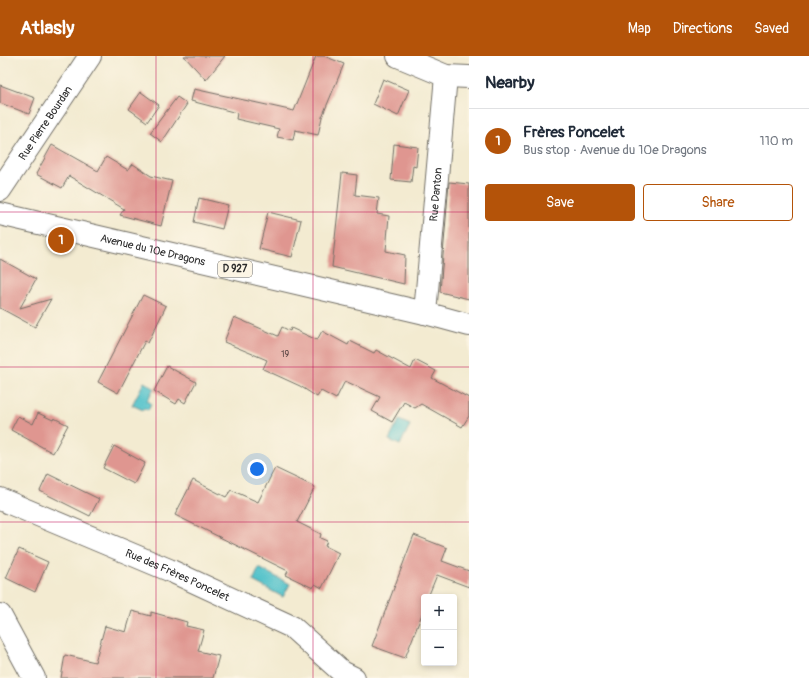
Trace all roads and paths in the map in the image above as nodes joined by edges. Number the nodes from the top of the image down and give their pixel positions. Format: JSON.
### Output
{"nodes":[{"id":1,"x":90,"y":56,"type":"edge"},
{"id":2,"x":398,"y":56,"type":"edge"},
{"id":3,"x":446,"y":76,"type":"junction"},
{"id":4,"x":469,"y":77,"type":"edge"},
{"id":5,"x":0,"y":190,"type":"edge"},
{"id":6,"x":0,"y":214,"type":"edge"},
{"id":7,"x":425,"y":313,"type":"junction"},
{"id":8,"x":469,"y":325,"type":"edge"},
{"id":9,"x":0,"y":498,"type":"edge"},
{"id":10,"x":0,"y":615,"type":"edge"},
{"id":11,"x":344,"y":676,"type":"edge"},
{"id":12,"x":34,"y":678,"type":"edge"}],
"edges":[{"from":1,"to":5,"type":"street","name":"Rue Pierre Bourdan"},
{"from":2,"to":3,"type":"street"},
{"from":3,"to":4,"type":"street"},
{"from":3,"to":7,"type":"street","name":"Rue Danton"},
{"from":6,"to":7,"type":"street","name":"Avenue du 10e Dragons","number":"D 927"},
{"from":7,"to":8,"type":"street","name":"Avenue du 10e Dragons","number":"D 927"},
{"from":9,"to":11,"type":"street","name":"Rue des Frères Poncelet"},
{"from":10,"to":12,"type":"street"}]}
